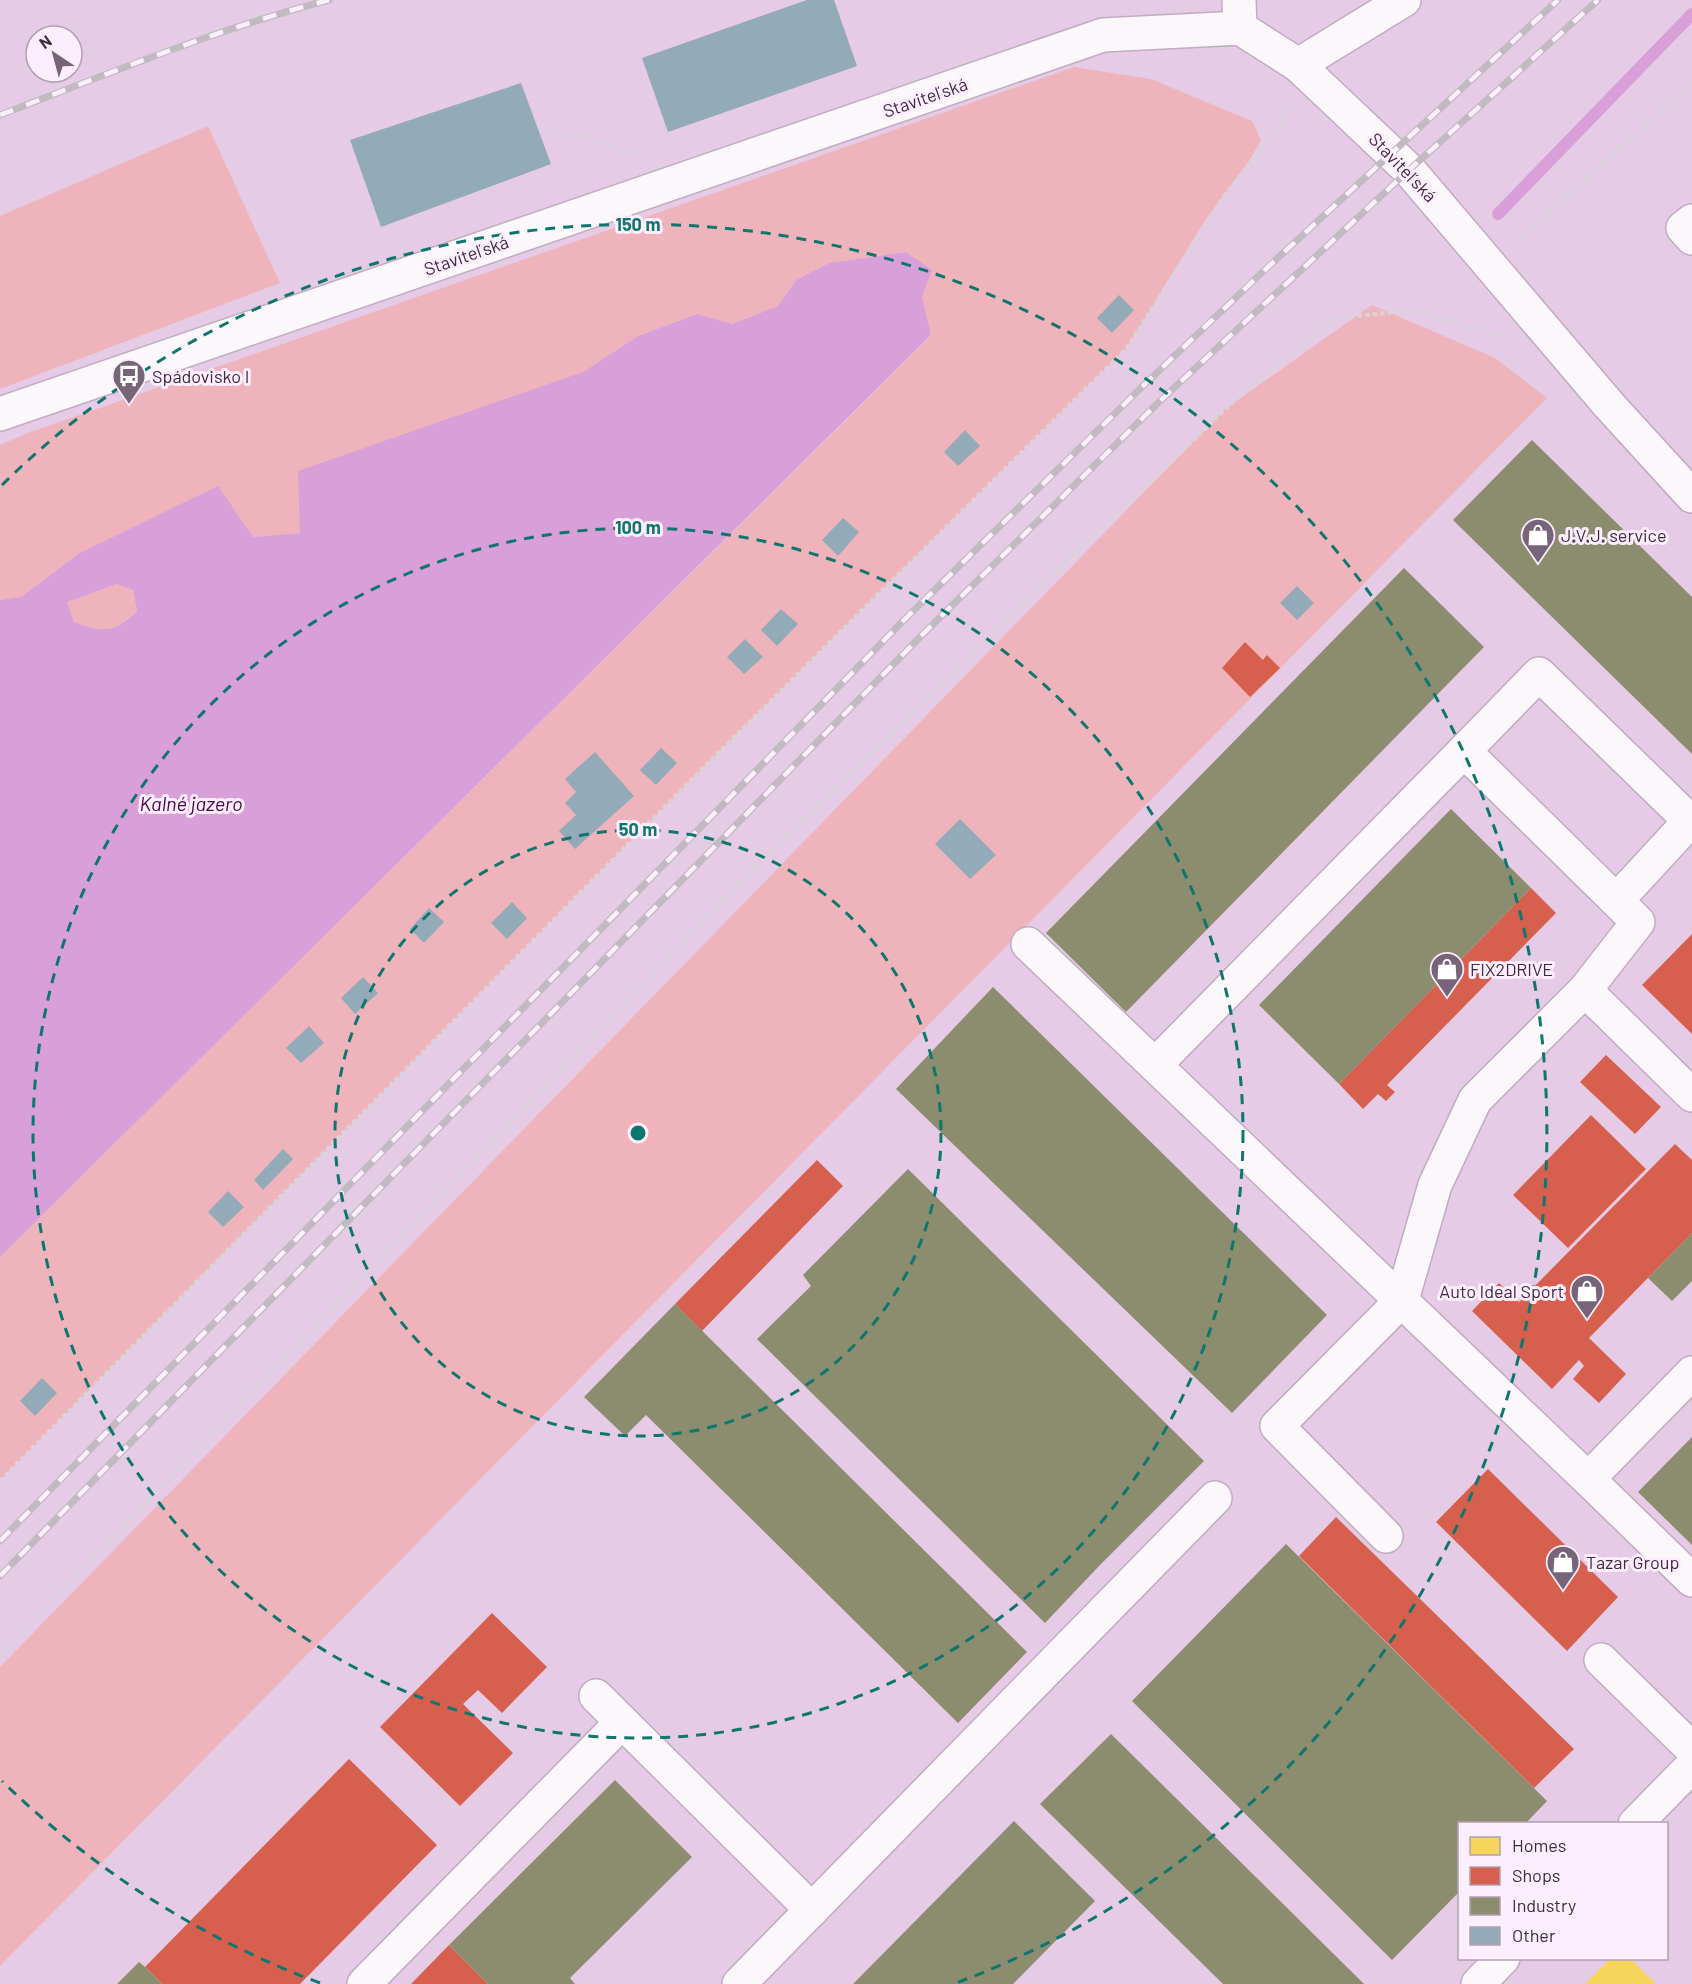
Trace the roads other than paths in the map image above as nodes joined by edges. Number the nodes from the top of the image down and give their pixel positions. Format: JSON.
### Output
{"nodes":[{"id":1,"x":1404,"y":0,"type":"edge"},
{"id":2,"x":1239,"y":14,"type":"edge"},
{"id":3,"x":1298,"y":65,"type":"junction"},
{"id":4,"x":1692,"y":221,"type":"edge"},
{"id":5,"x":1692,"y":238,"type":"edge"},
{"id":6,"x":2,"y":410,"type":"edge"},
{"id":7,"x":1692,"y":496,"type":"edge"},
{"id":8,"x":1464,"y":751,"type":"junction"},
{"id":9,"x":1617,"y":900,"type":"junction"},
{"id":10,"x":1028,"y":944,"type":"dead end"},
{"id":11,"x":1585,"y":990,"type":"junction"},
{"id":12,"x":1155,"y":1065,"type":"junction"},
{"id":13,"x":1692,"y":1095,"type":"edge"},
{"id":14,"x":1402,"y":1300,"type":"junction"},
{"id":15,"x":1692,"y":1372,"type":"edge"},
{"id":16,"x":1588,"y":1479,"type":"junction"},
{"id":17,"x":1215,"y":1498,"type":"dead end"},
{"id":18,"x":1386,"y":1536,"type":"dead end"},
{"id":19,"x":1692,"y":1580,"type":"edge"},
{"id":20,"x":1601,"y":1660,"type":"dead end"},
{"id":21,"x":596,"y":1696,"type":"dead end"},
{"id":22,"x":622,"y":1722,"type":"junction"},
{"id":23,"x":1692,"y":1749,"type":"edge"},
{"id":24,"x":1692,"y":1766,"type":"edge"},
{"id":25,"x":1637,"y":1822,"type":"edge"},
{"id":26,"x":812,"y":1910,"type":"junction"},
{"id":27,"x":1502,"y":1960,"type":"edge"},
{"id":28,"x":364,"y":1984,"type":"edge"},
{"id":29,"x":740,"y":1984,"type":"edge"},
{"id":30,"x":1478,"y":1984,"type":"edge"}],
"edges":[{"from":1,"to":3,"type":"street"},
{"from":2,"to":3,"type":"street","name":"Staviteľská"},
{"from":2,"to":6,"type":"street","name":"Staviteľská"},
{"from":3,"to":7,"type":"street","name":"Staviteľská"},
{"from":4,"to":5,"type":"street"},
{"from":8,"to":9,"type":"street"},
{"from":8,"to":9,"type":"street"},
{"from":8,"to":12,"type":"street"},
{"from":9,"to":11,"type":"street"},
{"from":10,"to":12,"type":"street"},
{"from":11,"to":13,"type":"street"},
{"from":11,"to":14,"type":"street"},
{"from":12,"to":14,"type":"street"},
{"from":14,"to":16,"type":"street"},
{"from":14,"to":18,"type":"street"},
{"from":15,"to":16,"type":"street"},
{"from":16,"to":19,"type":"street"},
{"from":17,"to":26,"type":"street"},
{"from":20,"to":23,"type":"street"},
{"from":21,"to":22,"type":"street"},
{"from":22,"to":26,"type":"street"},
{"from":22,"to":28,"type":"street"},
{"from":24,"to":25,"type":"street"},
{"from":26,"to":29,"type":"street"},
{"from":27,"to":30,"type":"street"}]}
